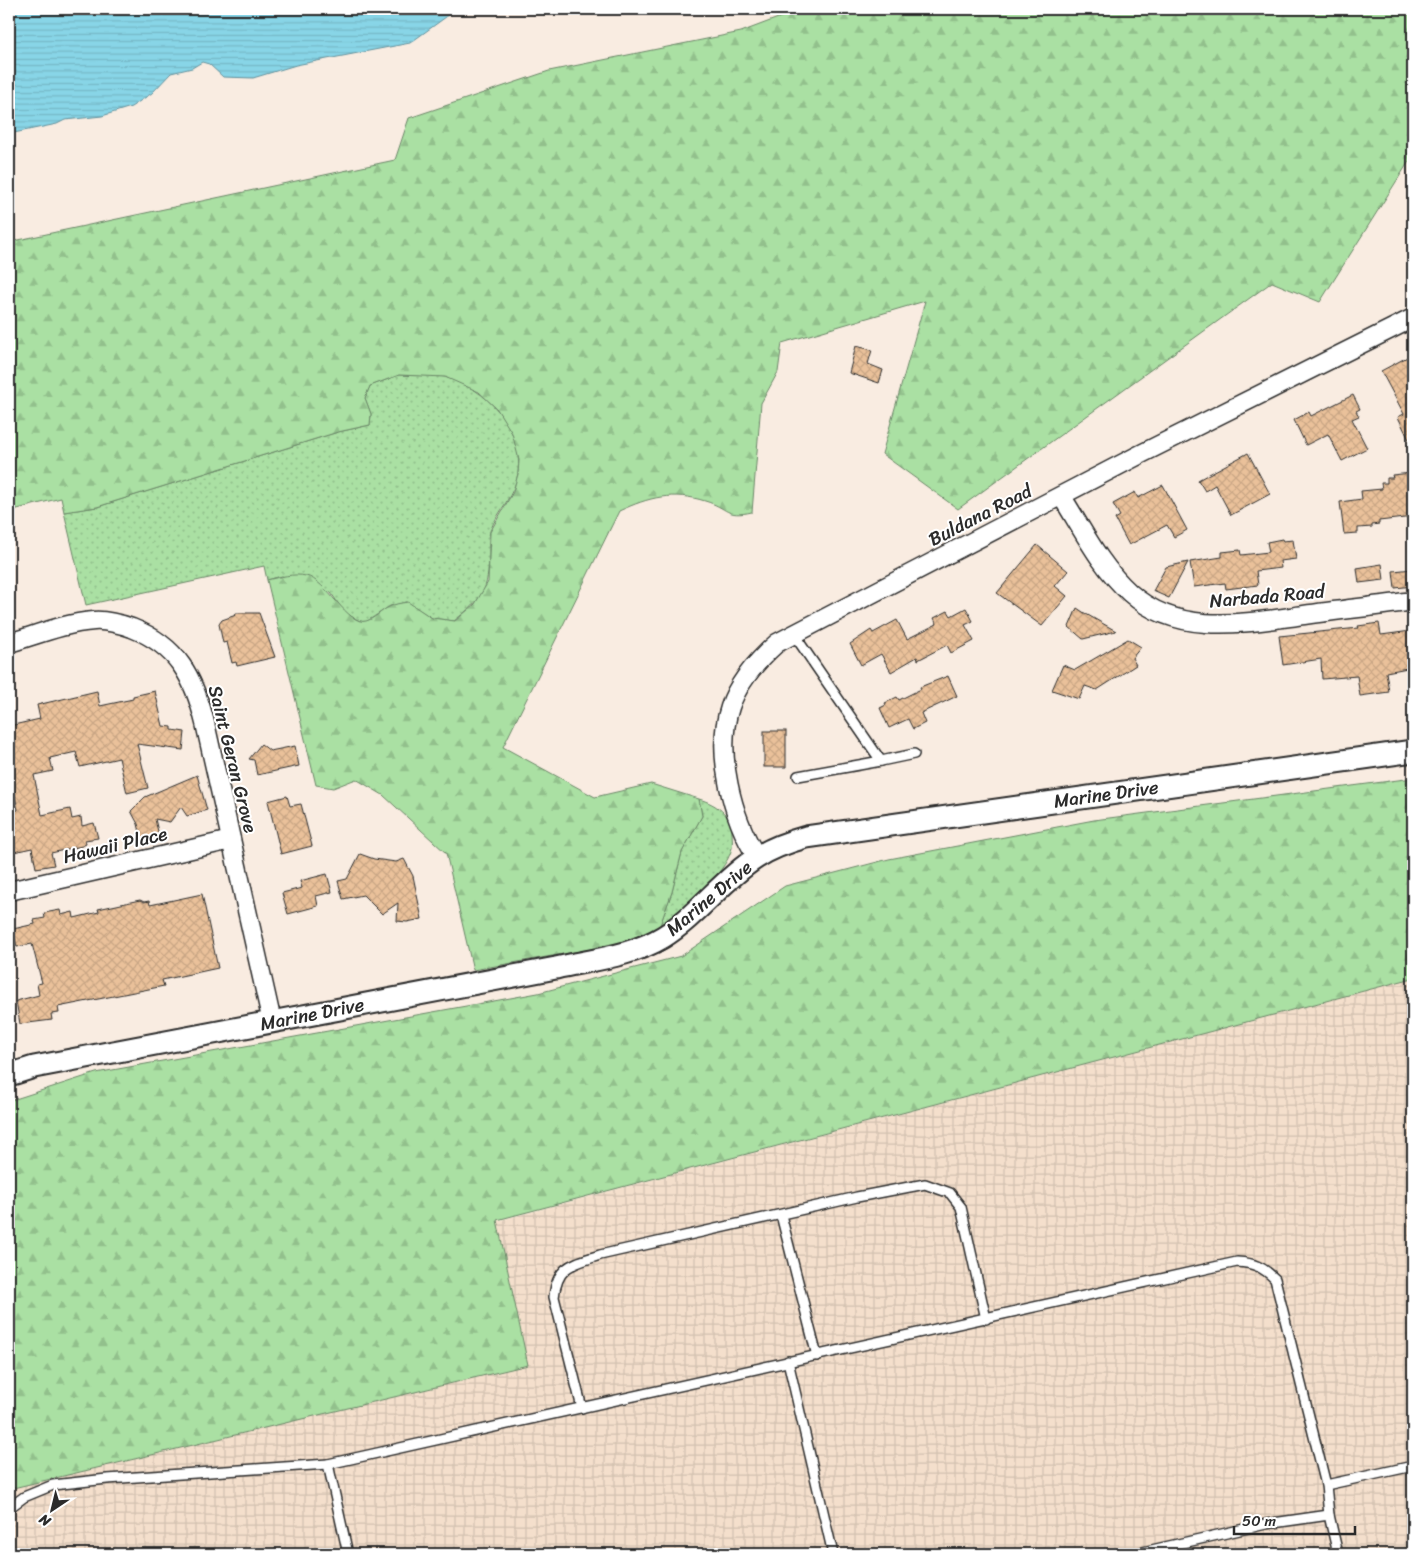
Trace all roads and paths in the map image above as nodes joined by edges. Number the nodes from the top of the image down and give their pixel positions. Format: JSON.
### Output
{"nodes":[{"id":1,"x":1413,"y":318,"type":"edge"},
{"id":2,"x":1062,"y":497,"type":"junction"},
{"id":3,"x":1413,"y":601,"type":"edge"},
{"id":4,"x":793,"y":633,"type":"junction"},
{"id":5,"x":9,"y":643,"type":"edge"},
{"id":6,"x":1413,"y":751,"type":"edge"},
{"id":7,"x":914,"y":754,"type":"dead end"},
{"id":8,"x":881,"y":761,"type":"junction"},
{"id":9,"x":798,"y":776,"type":"dead end"},
{"id":10,"x":231,"y":840,"type":"junction"},
{"id":11,"x":757,"y":857,"type":"junction"},
{"id":12,"x":9,"y":891,"type":"edge"},
{"id":13,"x":272,"y":1022,"type":"junction"},
{"id":14,"x":9,"y":1075,"type":"edge"},
{"id":15,"x":781,"y":1215,"type":"junction"},
{"id":16,"x":986,"y":1319,"type":"junction"},
{"id":17,"x":817,"y":1356,"type":"junction"},
{"id":18,"x":788,"y":1361,"type":"junction"},
{"id":19,"x":582,"y":1408,"type":"junction"},
{"id":20,"x":328,"y":1464,"type":"junction"},
{"id":21,"x":1413,"y":1466,"type":"edge"},
{"id":22,"x":1326,"y":1485,"type":"junction"},
{"id":23,"x":9,"y":1508,"type":"edge"},
{"id":24,"x":1329,"y":1515,"type":"junction"},
{"id":25,"x":348,"y":1554,"type":"edge"},
{"id":26,"x":833,"y":1554,"type":"edge"},
{"id":27,"x":1134,"y":1554,"type":"edge"},
{"id":28,"x":1338,"y":1554,"type":"edge"}],
"edges":[{"from":1,"to":2,"type":"street","name":"Buldana Road"},
{"from":2,"to":3,"type":"street","name":"Narbada Road"},
{"from":2,"to":4,"type":"street","name":"Buldana Road"},
{"from":4,"to":8,"type":"lane"},
{"from":4,"to":11,"type":"street","name":"Buldana Road"},
{"from":5,"to":10,"type":"street","name":"Saint Geran Grove"},
{"from":6,"to":11,"type":"street","name":"Marine Drive"},
{"from":7,"to":8,"type":"lane"},
{"from":8,"to":9,"type":"lane"},
{"from":10,"to":12,"type":"street","name":"Hawaii Place"},
{"from":10,"to":13,"type":"street","name":"Saint Geran Grove"},
{"from":11,"to":13,"type":"street","name":"Marine Drive"},
{"from":13,"to":14,"type":"street","name":"Marine Drive"},
{"from":15,"to":16,"type":"lane"},
{"from":15,"to":17,"type":"lane"},
{"from":15,"to":19,"type":"lane"},
{"from":16,"to":17,"type":"lane"},
{"from":16,"to":22,"type":"lane"},
{"from":17,"to":18,"type":"lane"},
{"from":18,"to":19,"type":"lane"},
{"from":18,"to":26,"type":"lane"},
{"from":19,"to":20,"type":"lane"},
{"from":20,"to":23,"type":"lane"},
{"from":20,"to":25,"type":"lane"},
{"from":21,"to":22,"type":"lane"},
{"from":22,"to":24,"type":"lane"},
{"from":24,"to":27,"type":"lane"},
{"from":24,"to":28,"type":"lane"}]}
